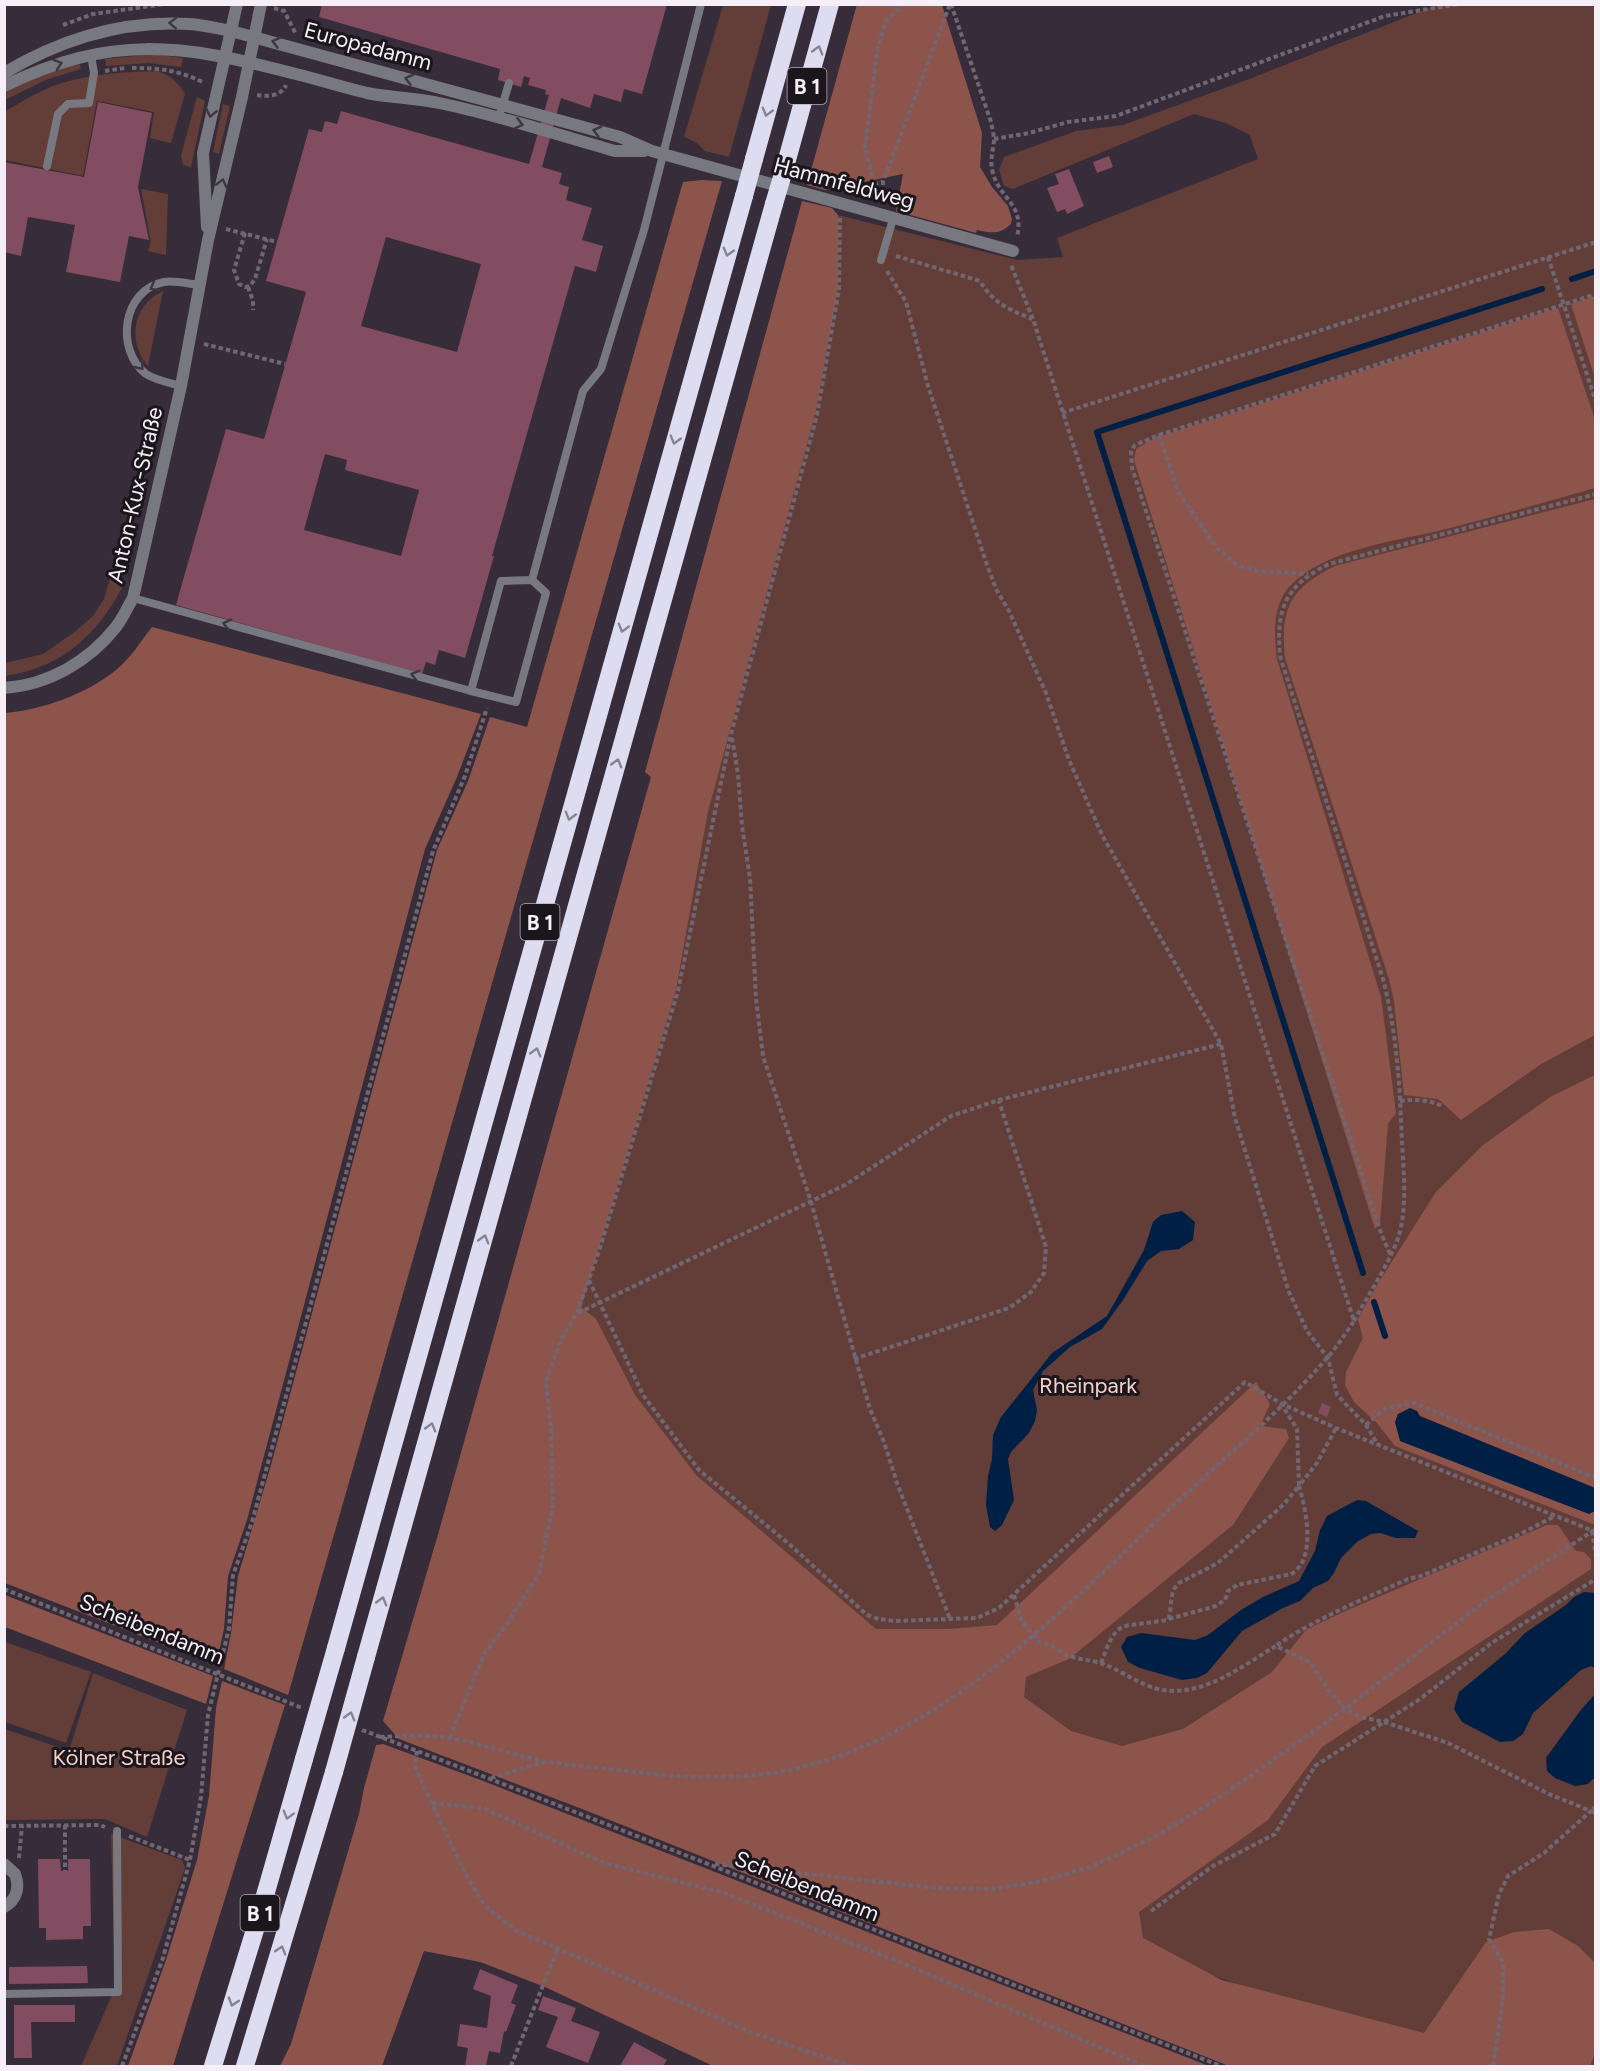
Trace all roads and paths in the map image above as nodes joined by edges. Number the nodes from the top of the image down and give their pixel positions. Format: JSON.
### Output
{"nodes":[{"id":1,"x":237,"y":4,"type":"edge"},
{"id":2,"x":701,"y":4,"type":"edge"},
{"id":3,"x":797,"y":4,"type":"edge"},
{"id":4,"x":830,"y":4,"type":"edge"},
{"id":5,"x":903,"y":4,"type":"edge"},
{"id":6,"x":951,"y":4,"type":"edge"},
{"id":7,"x":1459,"y":4,"type":"edge"},
{"id":8,"x":261,"y":5,"type":"edge"},
{"id":9,"x":231,"y":31,"type":"junction"},
{"id":10,"x":256,"y":37,"type":"junction"},
{"id":11,"x":297,"y":48,"type":"junction"},
{"id":12,"x":91,"y":55,"type":"junction"},
{"id":13,"x":224,"y":56,"type":"junction"},
{"id":14,"x":250,"y":62,"type":"junction"},
{"id":15,"x":4,"y":73,"type":"edge"},
{"id":16,"x":94,"y":73,"type":"junction"},
{"id":17,"x":509,"y":83,"type":"dead end"},
{"id":18,"x":4,"y":87,"type":"edge"},
{"id":19,"x":217,"y":87,"type":"junction"},
{"id":20,"x":503,"y":105,"type":"junction"},
{"id":21,"x":499,"y":119,"type":"junction"},
{"id":22,"x":994,"y":139,"type":"junction"},
{"id":23,"x":658,"y":153,"type":"junction"},
{"id":24,"x":47,"y":166,"type":"dead end"},
{"id":25,"x":874,"y":184,"type":"dead end"},
{"id":26,"x":840,"y":204,"type":"junction"},
{"id":27,"x":887,"y":217,"type":"junction"},
{"id":28,"x":211,"y":225,"type":"junction"},
{"id":29,"x":245,"y":233,"type":"junction"},
{"id":30,"x":267,"y":239,"type":"junction"},
{"id":31,"x":208,"y":240,"type":"junction"},
{"id":32,"x":277,"y":242,"type":"dead end"},
{"id":33,"x":1596,"y":242,"type":"edge"},
{"id":34,"x":1013,"y":251,"type":"junction"},
{"id":35,"x":882,"y":257,"type":"junction"},
{"id":36,"x":1548,"y":257,"type":"junction"},
{"id":37,"x":200,"y":285,"type":"junction"},
{"id":38,"x":248,"y":286,"type":"junction"},
{"id":39,"x":1596,"y":294,"type":"edge"},
{"id":40,"x":1563,"y":304,"type":"junction"},
{"id":41,"x":253,"y":310,"type":"dead end"},
{"id":42,"x":1033,"y":319,"type":"junction"},
{"id":43,"x":189,"y":341,"type":"junction"},
{"id":44,"x":285,"y":364,"type":"dead end"},
{"id":45,"x":181,"y":386,"type":"junction"},
{"id":46,"x":1596,"y":402,"type":"edge"},
{"id":47,"x":1062,"y":413,"type":"junction"},
{"id":48,"x":1159,"y":435,"type":"junction"},
{"id":49,"x":1596,"y":494,"type":"edge"},
{"id":50,"x":1309,"y":574,"type":"junction"},
{"id":51,"x":532,"y":580,"type":"junction"},
{"id":52,"x":133,"y":598,"type":"junction"},
{"id":53,"x":4,"y":688,"type":"edge"},
{"id":54,"x":471,"y":691,"type":"junction"},
{"id":55,"x":491,"y":696,"type":"junction"},
{"id":56,"x":731,"y":734,"type":"junction"},
{"id":57,"x":1221,"y":1044,"type":"junction"},
{"id":58,"x":999,"y":1101,"type":"junction"},
{"id":59,"x":1400,"y":1101,"type":"junction"},
{"id":60,"x":1443,"y":1106,"type":"dead end"},
{"id":61,"x":810,"y":1202,"type":"junction"},
{"id":62,"x":1390,"y":1254,"type":"junction"},
{"id":63,"x":589,"y":1280,"type":"junction"},
{"id":64,"x":601,"y":1303,"type":"junction"},
{"id":65,"x":578,"y":1313,"type":"junction"},
{"id":66,"x":1354,"y":1321,"type":"junction"},
{"id":67,"x":1328,"y":1358,"type":"junction"},
{"id":68,"x":854,"y":1359,"type":"junction"},
{"id":69,"x":1282,"y":1404,"type":"junction"},
{"id":70,"x":1366,"y":1425,"type":"junction"},
{"id":71,"x":1336,"y":1428,"type":"junction"},
{"id":72,"x":1378,"y":1445,"type":"junction"},
{"id":73,"x":1596,"y":1478,"type":"edge"},
{"id":74,"x":1299,"y":1485,"type":"junction"},
{"id":75,"x":1555,"y":1516,"type":"junction"},
{"id":76,"x":1595,"y":1531,"type":"edge"},
{"id":77,"x":1596,"y":1558,"type":"edge"},
{"id":78,"x":1596,"y":1579,"type":"edge"},
{"id":79,"x":4,"y":1588,"type":"edge"},
{"id":80,"x":1014,"y":1594,"type":"junction"},
{"id":81,"x":950,"y":1619,"type":"junction"},
{"id":82,"x":1168,"y":1620,"type":"junction"},
{"id":83,"x":1034,"y":1636,"type":"junction"},
{"id":84,"x":1276,"y":1646,"type":"junction"},
{"id":85,"x":1101,"y":1663,"type":"junction"},
{"id":86,"x":219,"y":1674,"type":"junction"},
{"id":87,"x":286,"y":1702,"type":"dead end"},
{"id":88,"x":1345,"y":1709,"type":"junction"},
{"id":89,"x":1384,"y":1722,"type":"junction"},
{"id":90,"x":450,"y":1738,"type":"junction"},
{"id":91,"x":417,"y":1751,"type":"junction"},
{"id":92,"x":545,"y":1762,"type":"junction"},
{"id":93,"x":491,"y":1778,"type":"junction"},
{"id":94,"x":432,"y":1803,"type":"junction"},
{"id":95,"x":1596,"y":1806,"type":"edge"},
{"id":96,"x":1593,"y":1812,"type":"edge"},
{"id":97,"x":64,"y":1825,"type":"junction"},
{"id":98,"x":4,"y":1826,"type":"edge"},
{"id":99,"x":22,"y":1826,"type":"junction"},
{"id":100,"x":117,"y":1831,"type":"junction"},
{"id":101,"x":190,"y":1860,"type":"junction"},
{"id":102,"x":709,"y":1863,"type":"junction"},
{"id":103,"x":4,"y":1864,"type":"edge"},
{"id":104,"x":65,"y":1871,"type":"dead end"},
{"id":105,"x":15,"y":1874,"type":"junction"},
{"id":106,"x":4,"y":1907,"type":"edge"},
{"id":107,"x":1151,"y":1911,"type":"dead end"},
{"id":108,"x":557,"y":1950,"type":"junction"},
{"id":109,"x":4,"y":1994,"type":"edge"},
{"id":110,"x":122,"y":2067,"type":"edge"},
{"id":111,"x":213,"y":2067,"type":"edge"},
{"id":112,"x":245,"y":2067,"type":"edge"},
{"id":113,"x":511,"y":2067,"type":"edge"},
{"id":114,"x":851,"y":2067,"type":"edge"},
{"id":115,"x":1144,"y":2067,"type":"edge"},
{"id":116,"x":1221,"y":2067,"type":"edge"},
{"id":117,"x":1493,"y":2067,"type":"edge"}],
"edges":[{"from":1,"to":9,"type":"street","name":"Anton-Kux-Straße"},
{"from":2,"to":23,"type":"lane"},
{"from":3,"to":111,"type":"highway","number":"B 1","one_way":true,"bridge":true},
{"from":112,"to":4,"type":"highway","number":"B 1","one_way":true,"bridge":true},
{"from":5,"to":25,"type":"path"},
{"from":6,"to":22,"type":"path"},
{"from":6,"to":27,"type":"path"},
{"from":7,"to":22,"type":"path"},
{"from":8,"to":10,"type":"street","name":"Anton-Kux-Straße"},
{"from":8,"to":11,"type":"path"},
{"from":9,"to":10,"type":"street","name":"Europadamm"},
{"from":9,"to":13,"type":"street","name":"Anton-Kux-Straße"},
{"from":9,"to":15,"type":"street","name":"Europadamm","one_way":true},
{"from":11,"to":10,"type":"street","name":"Europadamm","one_way":true},
{"from":10,"to":14,"type":"street","name":"Anton-Kux-Straße"},
{"from":20,"to":11,"type":"street","name":"Europadamm","one_way":true},
{"from":12,"to":13,"type":"street","name":"Europadamm"},
{"from":12,"to":16,"type":"lane"},
{"from":18,"to":12,"type":"street","name":"Europadamm","one_way":true},
{"from":13,"to":14,"type":"street","name":"Europadamm"},
{"from":13,"to":19,"type":"street","name":"Anton-Kux-Straße"},
{"from":14,"to":21,"type":"street","name":"Europadamm"},
{"from":28,"to":14,"type":"street","name":"Anton-Kux-Straße","one_way":true},
{"from":16,"to":19,"type":"path"},
{"from":16,"to":24,"type":"lane"},
{"from":17,"to":20,"type":"lane"},
{"from":19,"to":31,"type":"street","name":"Anton-Kux-Straße","one_way":true},
{"from":20,"to":21,"type":"lane"},
{"from":23,"to":20,"type":"street","name":"Europadamm","one_way":true},
{"from":21,"to":23,"type":"street","name":"Europadamm","one_way":true},
{"from":22,"to":34,"type":"path"},
{"from":23,"to":26,"type":"street","name":"Hammfeldweg"},
{"from":23,"to":51,"type":"lane"},
{"from":26,"to":27,"type":"street","name":"Hammfeldweg"},
{"from":26,"to":56,"type":"path"},
{"from":27,"to":34,"type":"street","name":"Hammfeldweg"},
{"from":27,"to":35,"type":"lane"},
{"from":28,"to":29,"type":"path"},
{"from":28,"to":31,"type":"street","name":"Anton-Kux-Straße"},
{"from":29,"to":30,"type":"path"},
{"from":29,"to":38,"type":"path"},
{"from":30,"to":32,"type":"path"},
{"from":30,"to":38,"type":"path"},
{"from":31,"to":37,"type":"street","name":"Anton-Kux-Straße"},
{"from":33,"to":36,"type":"path"},
{"from":34,"to":42,"type":"path"},
{"from":35,"to":42,"type":"path"},
{"from":35,"to":57,"type":"path"},
{"from":36,"to":40,"type":"path"},
{"from":36,"to":47,"type":"path"},
{"from":37,"to":43,"type":"street","name":"Anton-Kux-Straße"},
{"from":37,"to":45,"type":"lane","one_way":true},
{"from":38,"to":41,"type":"path"},
{"from":39,"to":40,"type":"path"},
{"from":40,"to":46,"type":"path"},
{"from":40,"to":48,"type":"path"},
{"from":42,"to":47,"type":"path"},
{"from":43,"to":44,"type":"path"},
{"from":43,"to":45,"type":"street","name":"Anton-Kux-Straße"},
{"from":45,"to":52,"type":"street","name":"Anton-Kux-Straße"},
{"from":47,"to":66,"type":"path"},
{"from":48,"to":50,"type":"path"},
{"from":48,"to":62,"type":"path"},
{"from":49,"to":50,"type":"path"},
{"from":50,"to":59,"type":"path"},
{"from":51,"to":54,"type":"lane"},
{"from":51,"to":55,"type":"lane"},
{"from":52,"to":53,"type":"street","name":"Anton-Kux-Straße"},
{"from":54,"to":52,"type":"lane","one_way":true},
{"from":54,"to":55,"type":"lane"},
{"from":55,"to":86,"type":"path"},
{"from":56,"to":61,"type":"path"},
{"from":56,"to":63,"type":"path"},
{"from":57,"to":58,"type":"path"},
{"from":57,"to":67,"type":"path"},
{"from":58,"to":61,"type":"path"},
{"from":58,"to":68,"type":"path"},
{"from":59,"to":60,"type":"path"},
{"from":59,"to":62,"type":"path"},
{"from":61,"to":64,"type":"path"},
{"from":61,"to":68,"type":"path"},
{"from":62,"to":66,"type":"path"},
{"from":63,"to":64,"type":"path"},
{"from":63,"to":65,"type":"path"},
{"from":64,"to":65,"type":"path"},
{"from":64,"to":81,"type":"path"},
{"from":65,"to":90,"type":"path"},
{"from":66,"to":67,"type":"path"},
{"from":67,"to":69,"type":"path"},
{"from":67,"to":70,"type":"path"},
{"from":68,"to":81,"type":"path"},
{"from":69,"to":71,"type":"path"},
{"from":69,"to":74,"type":"path"},
{"from":69,"to":80,"type":"path"},
{"from":69,"to":83,"type":"path"},
{"from":70,"to":72,"type":"path"},
{"from":70,"to":73,"type":"path"},
{"from":71,"to":72,"type":"path"},
{"from":71,"to":74,"type":"path"},
{"from":72,"to":75,"type":"path"},
{"from":74,"to":82,"type":"path"},
{"from":74,"to":82,"type":"path"},
{"from":75,"to":76,"type":"path"},
{"from":75,"to":84,"type":"path"},
{"from":76,"to":77,"type":"path"},
{"from":76,"to":88,"type":"path"},
{"from":78,"to":89,"type":"path"},
{"from":79,"to":86,"type":"path","name":"Scheibendamm"},
{"from":80,"to":81,"type":"path"},
{"from":80,"to":83,"type":"path"},
{"from":82,"to":85,"type":"path"},
{"from":83,"to":85,"type":"path"},
{"from":83,"to":92,"type":"path"},
{"from":84,"to":85,"type":"path"},
{"from":84,"to":88,"type":"path"},
{"from":86,"to":87,"type":"path","name":"Scheibendamm"},
{"from":86,"to":101,"type":"path"},
{"from":88,"to":89,"type":"path"},
{"from":88,"to":102,"type":"path"},
{"from":89,"to":96,"type":"path"},
{"from":89,"to":107,"type":"path"},
{"from":90,"to":91,"type":"path","name":"Scheibendamm"},
{"from":90,"to":92,"type":"path"},
{"from":91,"to":93,"type":"path","name":"Scheibendamm"},
{"from":91,"to":94,"type":"path"},
{"from":92,"to":93,"type":"path"},
{"from":93,"to":102,"type":"path","name":"Scheibendamm"},
{"from":94,"to":108,"type":"path"},
{"from":94,"to":115,"type":"path"},
{"from":95,"to":96,"type":"path"},
{"from":96,"to":117,"type":"path"},
{"from":97,"to":99,"type":"path"},
{"from":97,"to":100,"type":"path"},
{"from":97,"to":104,"type":"path"},
{"from":98,"to":99,"type":"path"},
{"from":99,"to":105,"type":"path"},
{"from":100,"to":101,"type":"path"},
{"from":100,"to":109,"type":"lane"},
{"from":101,"to":110,"type":"path"},
{"from":102,"to":116,"type":"path","name":"Scheibendamm"},
{"from":103,"to":105,"type":"street"},
{"from":105,"to":106,"type":"street"},
{"from":108,"to":113,"type":"path"},
{"from":108,"to":114,"type":"path"}]}
